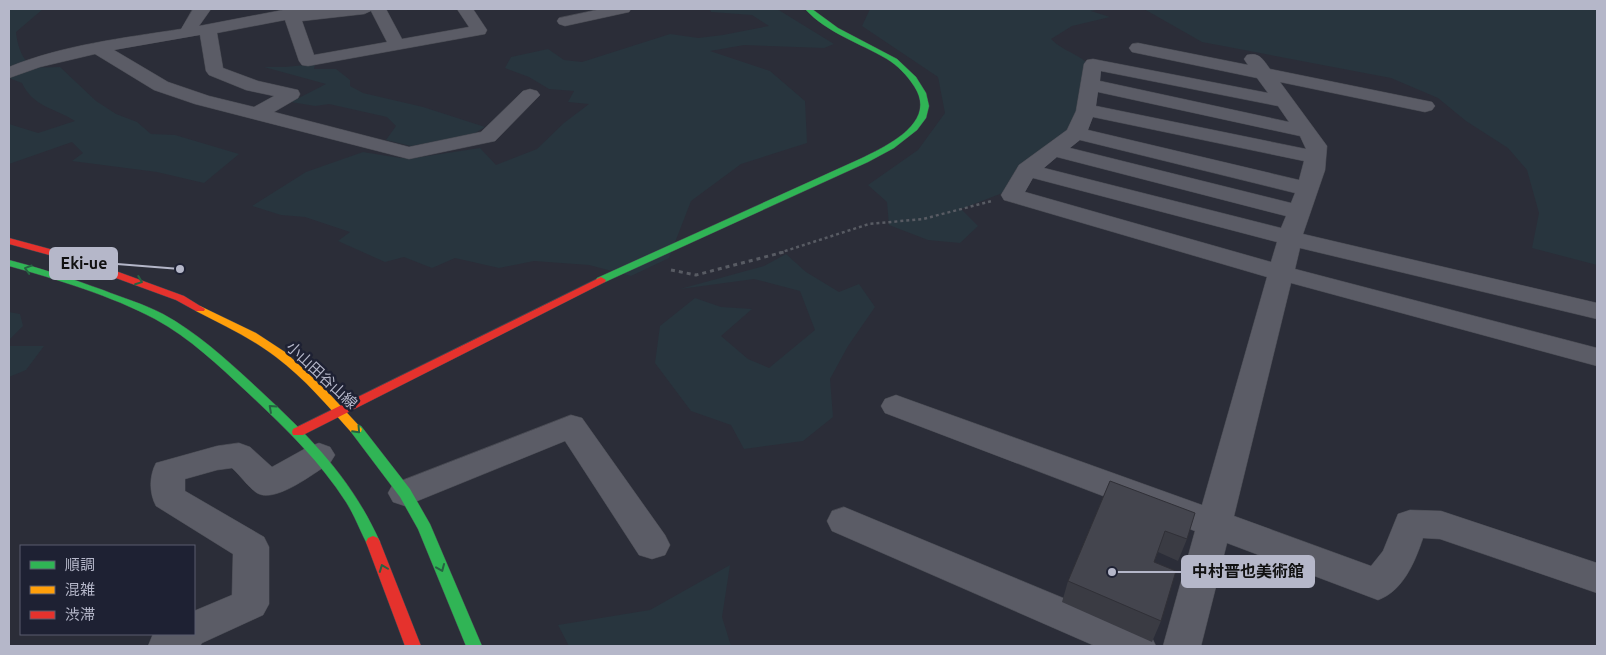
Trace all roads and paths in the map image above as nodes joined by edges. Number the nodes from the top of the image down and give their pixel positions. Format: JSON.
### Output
{"nodes":[{"id":1,"x":203,"y":9,"type":"edge"},
{"id":2,"x":364,"y":9,"type":"edge"},
{"id":3,"x":378,"y":9,"type":"edge"},
{"id":4,"x":465,"y":9,"type":"edge"},
{"id":5,"x":623,"y":9,"type":"edge"},
{"id":6,"x":808,"y":9,"type":"edge"},
{"id":7,"x":291,"y":14,"type":"edge"},
{"id":8,"x":565,"y":21,"type":"dead end"},
{"id":9,"x":208,"y":30,"type":"junction"},
{"id":10,"x":186,"y":34,"type":"junction"},
{"id":11,"x":398,"y":45,"type":"junction"},
{"id":12,"x":98,"y":48,"type":"junction"},
{"id":13,"x":1138,"y":48,"type":"dead end"},
{"id":14,"x":1259,"y":67,"type":"junction"},
{"id":15,"x":9,"y":73,"type":"edge"},
{"id":16,"x":1090,"y":86,"type":"junction"},
{"id":17,"x":530,"y":95,"type":"dead end"},
{"id":18,"x":1285,"y":102,"type":"junction"},
{"id":19,"x":1425,"y":106,"type":"dead end"},
{"id":20,"x":1086,"y":110,"type":"junction"},
{"id":21,"x":257,"y":114,"type":"junction"},
{"id":22,"x":1076,"y":132,"type":"junction"},
{"id":23,"x":1307,"y":132,"type":"junction"},
{"id":24,"x":1053,"y":150,"type":"junction"},
{"id":25,"x":1316,"y":157,"type":"junction"},
{"id":26,"x":1027,"y":170,"type":"junction"},
{"id":27,"x":1308,"y":189,"type":"junction"},
{"id":28,"x":1012,"y":195,"type":"junction"},
{"id":29,"x":1295,"y":225,"type":"junction"},
{"id":30,"x":9,"y":241,"type":"edge"},
{"id":31,"x":636,"y":263,"type":"junction"},
{"id":32,"x":9,"y":264,"type":"edge"},
{"id":33,"x":1282,"y":273,"type":"junction"},
{"id":34,"x":1597,"y":311,"type":"edge"},
{"id":35,"x":1597,"y":357,"type":"edge"},
{"id":36,"x":896,"y":406,"type":"dead end"},
{"id":37,"x":339,"y":410,"type":"junction"},
{"id":38,"x":309,"y":444,"type":"junction"},
{"id":39,"x":405,"y":493,"type":"junction"},
{"id":40,"x":844,"y":521,"type":"dead end"},
{"id":41,"x":1215,"y":524,"type":"junction"},
{"id":42,"x":652,"y":545,"type":"dead end"},
{"id":43,"x":1597,"y":578,"type":"edge"},
{"id":44,"x":195,"y":629,"type":"edge"},
{"id":45,"x":185,"y":635,"type":"edge"},
{"id":46,"x":168,"y":646,"type":"edge"},
{"id":47,"x":412,"y":646,"type":"edge"},
{"id":48,"x":474,"y":646,"type":"edge"},
{"id":49,"x":1136,"y":646,"type":"edge"},
{"id":50,"x":1182,"y":646,"type":"edge"}],
"edges":[{"from":1,"to":10,"type":"street"},
{"from":2,"to":7,"type":"street"},
{"from":3,"to":11,"type":"street"},
{"from":4,"to":11,"type":"street"},
{"from":5,"to":8,"type":"street"},
{"from":6,"to":31,"type":"main road"},
{"from":7,"to":9,"type":"street"},
{"from":7,"to":11,"type":"street"},
{"from":9,"to":10,"type":"street"},
{"from":9,"to":21,"type":"street"},
{"from":10,"to":12,"type":"street"},
{"from":12,"to":15,"type":"street"},
{"from":12,"to":21,"type":"street"},
{"from":13,"to":14,"type":"street"},
{"from":14,"to":18,"type":"street"},
{"from":14,"to":19,"type":"street"},
{"from":16,"to":18,"type":"street"},
{"from":16,"to":20,"type":"street"},
{"from":16,"to":23,"type":"street"},
{"from":17,"to":21,"type":"street"},
{"from":18,"to":23,"type":"street"},
{"from":20,"to":22,"type":"street"},
{"from":20,"to":25,"type":"street"},
{"from":22,"to":24,"type":"street"},
{"from":22,"to":27,"type":"street"},
{"from":23,"to":25,"type":"street"},
{"from":24,"to":26,"type":"street"},
{"from":24,"to":29,"type":"street"},
{"from":25,"to":27,"type":"street"},
{"from":26,"to":28,"type":"street"},
{"from":26,"to":29,"type":"street"},
{"from":27,"to":29,"type":"street"},
{"from":28,"to":31,"type":"path"},
{"from":28,"to":33,"type":"street"},
{"from":29,"to":33,"type":"street"},
{"from":29,"to":34,"type":"street"},
{"from":30,"to":37,"type":"main road","name":"小山田谷山線","one_way":true},
{"from":31,"to":37,"type":"main road"},
{"from":38,"to":32,"type":"main road","one_way":true},
{"from":33,"to":35,"type":"street"},
{"from":33,"to":41,"type":"street"},
{"from":36,"to":41,"type":"street"},
{"from":37,"to":38,"type":"main road"},
{"from":37,"to":39,"type":"main road","name":"小山田谷山線","one_way":true},
{"from":38,"to":44,"type":"street"},
{"from":47,"to":38,"type":"main road","one_way":true},
{"from":39,"to":42,"type":"street"},
{"from":39,"to":48,"type":"main road","name":"小山田谷山線","one_way":true},
{"from":40,"to":49,"type":"street"},
{"from":41,"to":43,"type":"street"},
{"from":41,"to":50,"type":"street"},
{"from":45,"to":46,"type":"street"}]}
